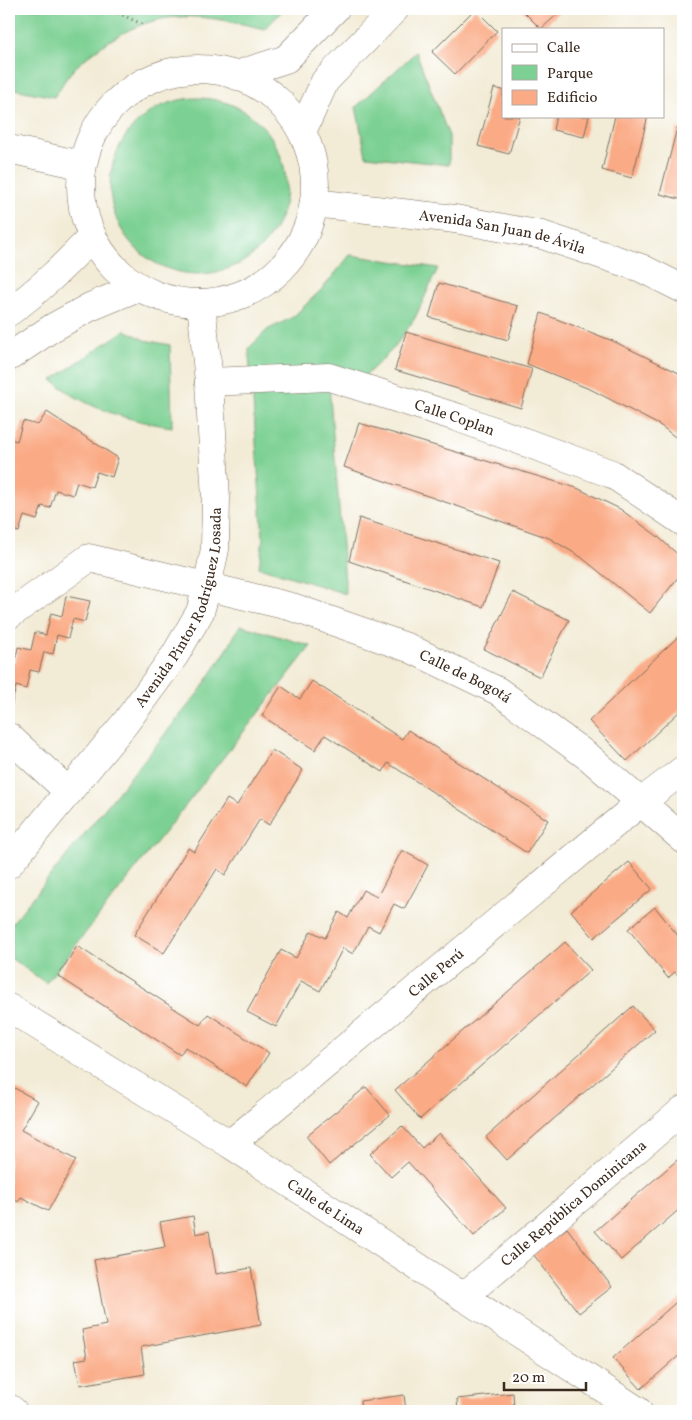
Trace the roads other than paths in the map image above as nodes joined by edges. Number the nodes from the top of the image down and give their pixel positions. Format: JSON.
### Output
{"nodes":[{"id":1,"x":335,"y":9,"type":"edge"},
{"id":2,"x":395,"y":9,"type":"edge"},
{"id":3,"x":236,"y":75,"type":"junction"},
{"id":4,"x":302,"y":132,"type":"junction"},
{"id":5,"x":9,"y":149,"type":"edge"},
{"id":6,"x":81,"y":165,"type":"junction"},
{"id":7,"x":314,"y":202,"type":"junction"},
{"id":8,"x":92,"y":237,"type":"junction"},
{"id":9,"x":138,"y":287,"type":"junction"},
{"id":10,"x":683,"y":290,"type":"edge"},
{"id":11,"x":201,"y":303,"type":"junction"},
{"id":12,"x":9,"y":312,"type":"edge"},
{"id":13,"x":9,"y":357,"type":"edge"},
{"id":14,"x":209,"y":382,"type":"junction"},
{"id":15,"x":683,"y":522,"type":"edge"},
{"id":16,"x":207,"y":587,"type":"junction"},
{"id":17,"x":9,"y":615,"type":"edge"},
{"id":18,"x":9,"y":737,"type":"edge"},
{"id":19,"x":683,"y":770,"type":"edge"},
{"id":20,"x":68,"y":792,"type":"junction"},
{"id":21,"x":641,"y":802,"type":"junction"},
{"id":22,"x":683,"y":839,"type":"edge"},
{"id":23,"x":9,"y":864,"type":"edge"},
{"id":24,"x":9,"y":1008,"type":"edge"},
{"id":25,"x":683,"y":1110,"type":"edge"},
{"id":26,"x":230,"y":1144,"type":"junction"},
{"id":27,"x":463,"y":1297,"type":"junction"},
{"id":28,"x":9,"y":1408,"type":"edge"},
{"id":29,"x":13,"y":1411,"type":"edge"},
{"id":30,"x":638,"y":1411,"type":"edge"}],
"edges":[{"from":1,"to":3,"type":"street"},
{"from":2,"to":4,"type":"street"},
{"from":3,"to":4,"type":"street"},
{"from":3,"to":6,"type":"street"},
{"from":4,"to":7,"type":"street"},
{"from":5,"to":6,"type":"street"},
{"from":6,"to":8,"type":"street"},
{"from":7,"to":10,"type":"street","name":"Avenida San Juan de Ávila"},
{"from":7,"to":11,"type":"street"},
{"from":8,"to":9,"type":"street"},
{"from":8,"to":12,"type":"street"},
{"from":9,"to":11,"type":"street"},
{"from":9,"to":13,"type":"street"},
{"from":11,"to":14,"type":"street","name":"Avenida Pintor Rodríguez Losada"},
{"from":14,"to":15,"type":"street","name":"Calle Coplan"},
{"from":14,"to":16,"type":"street","name":"Avenida Pintor Rodríguez Losada"},
{"from":16,"to":17,"type":"street","name":"Calle de Bogotá"},
{"from":16,"to":20,"type":"street","name":"Avenida Pintor Rodríguez Losada"},
{"from":16,"to":21,"type":"street","name":"Calle de Bogotá"},
{"from":18,"to":20,"type":"street"},
{"from":19,"to":21,"type":"street","name":"Calle Perú"},
{"from":20,"to":23,"type":"street","name":"Avenida Pintor Rodríguez Losada"},
{"from":21,"to":22,"type":"street","name":"Calle de Bogotá"},
{"from":21,"to":26,"type":"street","name":"Calle Perú"},
{"from":24,"to":26,"type":"street","name":"Calle de Lima"},
{"from":25,"to":27,"type":"street","name":"Calle República Dominicana"},
{"from":26,"to":27,"type":"street","name":"Calle de Lima"},
{"from":27,"to":30,"type":"street","name":"Calle de Lima"},
{"from":28,"to":29,"type":"street"}]}
